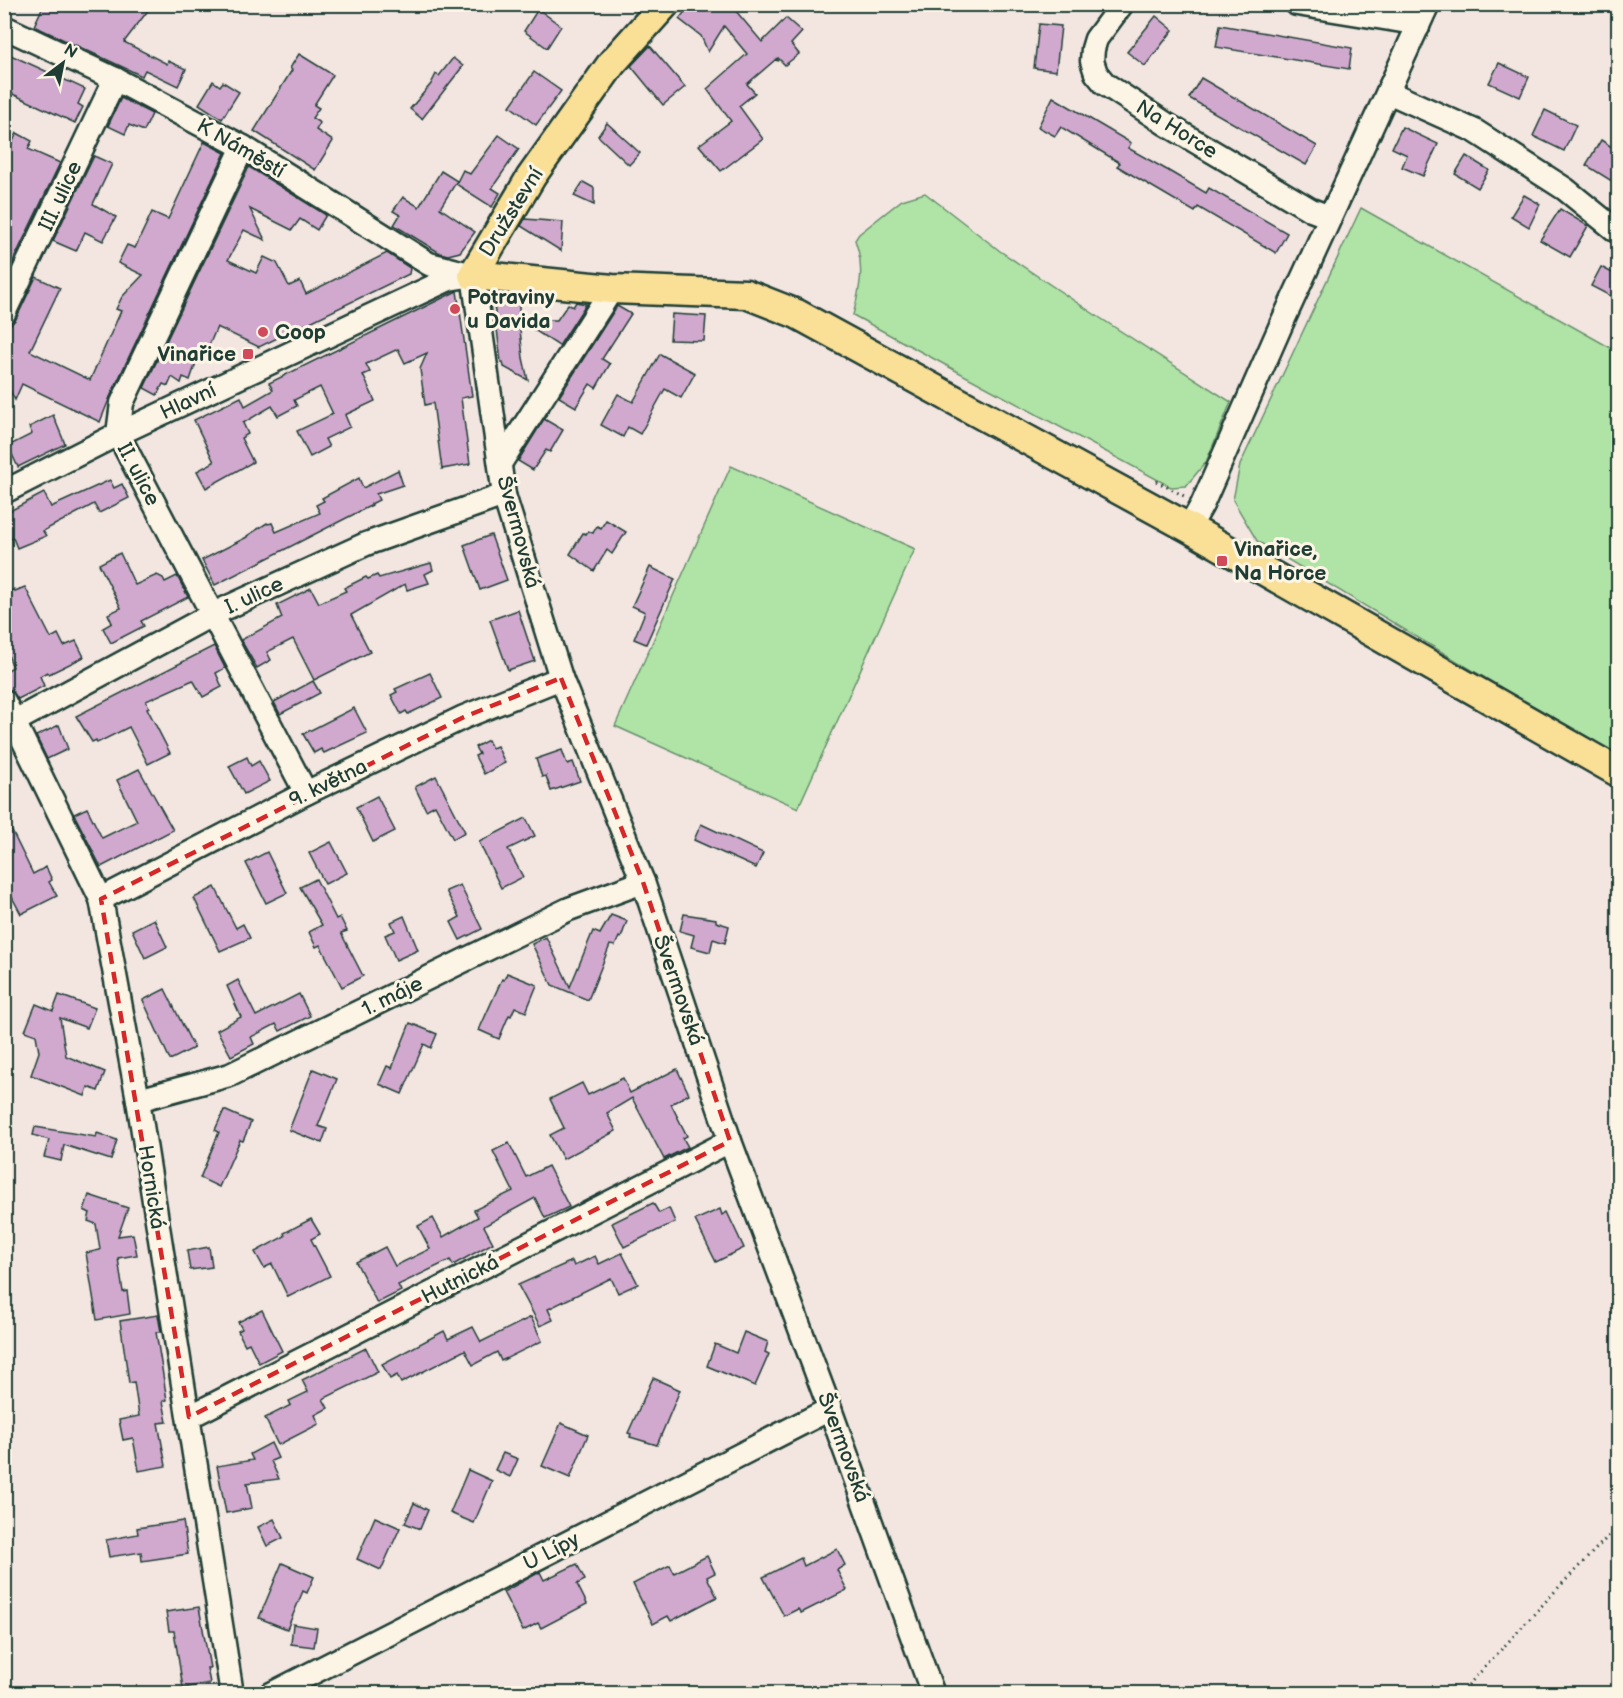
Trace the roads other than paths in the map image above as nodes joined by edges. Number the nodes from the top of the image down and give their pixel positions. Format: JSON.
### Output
{"nodes":[{"id":1,"x":665,"y":4,"type":"edge"},
{"id":2,"x":1122,"y":4,"type":"edge"},
{"id":3,"x":1297,"y":4,"type":"edge"},
{"id":4,"x":1428,"y":4,"type":"edge"},
{"id":5,"x":4,"y":27,"type":"edge"},
{"id":6,"x":1418,"y":27,"type":"junction"},
{"id":7,"x":115,"y":79,"type":"junction"},
{"id":8,"x":1388,"y":92,"type":"junction"},
{"id":9,"x":243,"y":147,"type":"junction"},
{"id":10,"x":1330,"y":217,"type":"junction"},
{"id":11,"x":1618,"y":232,"type":"edge"},
{"id":12,"x":473,"y":275,"type":"junction"},
{"id":13,"x":612,"y":289,"type":"junction"},
{"id":14,"x":4,"y":313,"type":"edge"},
{"id":15,"x":118,"y":434,"type":"junction"},
{"id":16,"x":501,"y":462,"type":"junction"},
{"id":17,"x":4,"y":492,"type":"edge"},
{"id":18,"x":504,"y":495,"type":"junction"},
{"id":19,"x":1189,"y":528,"type":"junction"},
{"id":20,"x":213,"y":614,"type":"junction"},
{"id":21,"x":561,"y":678,"type":"junction"},
{"id":22,"x":4,"y":701,"type":"edge"},
{"id":23,"x":15,"y":721,"type":"junction"},
{"id":24,"x":1618,"y":772,"type":"edge"},
{"id":25,"x":306,"y":794,"type":"junction"},
{"id":26,"x":643,"y":882,"type":"junction"},
{"id":27,"x":101,"y":899,"type":"junction"},
{"id":28,"x":138,"y":1100,"type":"junction"},
{"id":29,"x":730,"y":1141,"type":"junction"},
{"id":30,"x":830,"y":1408,"type":"junction"},
{"id":31,"x":189,"y":1417,"type":"junction"},
{"id":32,"x":232,"y":1694,"type":"edge"},
{"id":33,"x":271,"y":1694,"type":"edge"},
{"id":34,"x":933,"y":1694,"type":"edge"}],
"edges":[{"from":1,"to":12,"type":"main road","name":"Družstevní"},
{"from":2,"to":10,"type":"street","name":"Na Horce"},
{"from":3,"to":6,"type":"street"},
{"from":4,"to":6,"type":"street"},
{"from":5,"to":7,"type":"street","name":"K Náměstí"},
{"from":6,"to":8,"type":"street"},
{"from":7,"to":9,"type":"street","name":"K Náměstí"},
{"from":7,"to":14,"type":"street","name":"III. ulice"},
{"from":8,"to":10,"type":"street"},
{"from":8,"to":11,"type":"street"},
{"from":9,"to":12,"type":"street","name":"K Náměstí"},
{"from":9,"to":15,"type":"street","name":"II. ulice"},
{"from":10,"to":19,"type":"street"},
{"from":12,"to":13,"type":"main road","name":"Družstevní"},
{"from":12,"to":15,"type":"street","name":"Hlavní"},
{"from":12,"to":16,"type":"street","name":"Švermovská"},
{"from":13,"to":16,"type":"street"},
{"from":13,"to":19,"type":"main road","name":"Družstevní"},
{"from":15,"to":17,"type":"street","name":"Hlavní"},
{"from":15,"to":20,"type":"street","name":"II. ulice"},
{"from":16,"to":18,"type":"street","name":"Švermovská"},
{"from":18,"to":20,"type":"street","name":"I. ulice"},
{"from":18,"to":21,"type":"street","name":"Švermovská"},
{"from":19,"to":24,"type":"main road","name":"Družstevní"},
{"from":20,"to":23,"type":"street","name":"I. ulice"},
{"from":20,"to":25,"type":"street","name":"II. ulice"},
{"from":21,"to":25,"type":"street","name":"9. května"},
{"from":21,"to":26,"type":"street","name":"Švermovská"},
{"from":22,"to":23,"type":"street","name":"Hornická"},
{"from":23,"to":27,"type":"street","name":"Hornická"},
{"from":25,"to":27,"type":"street","name":"9. května"},
{"from":26,"to":28,"type":"street","name":"1. máje"},
{"from":26,"to":29,"type":"street","name":"Švermovská"},
{"from":27,"to":28,"type":"street","name":"Hornická"},
{"from":28,"to":31,"type":"street","name":"Hornická"},
{"from":29,"to":30,"type":"street","name":"Švermovská"},
{"from":29,"to":31,"type":"street","name":"Hutnická"},
{"from":30,"to":33,"type":"street","name":"U Lípy"},
{"from":30,"to":34,"type":"street","name":"Švermovská"},
{"from":31,"to":32,"type":"street","name":"Hornická"}]}
